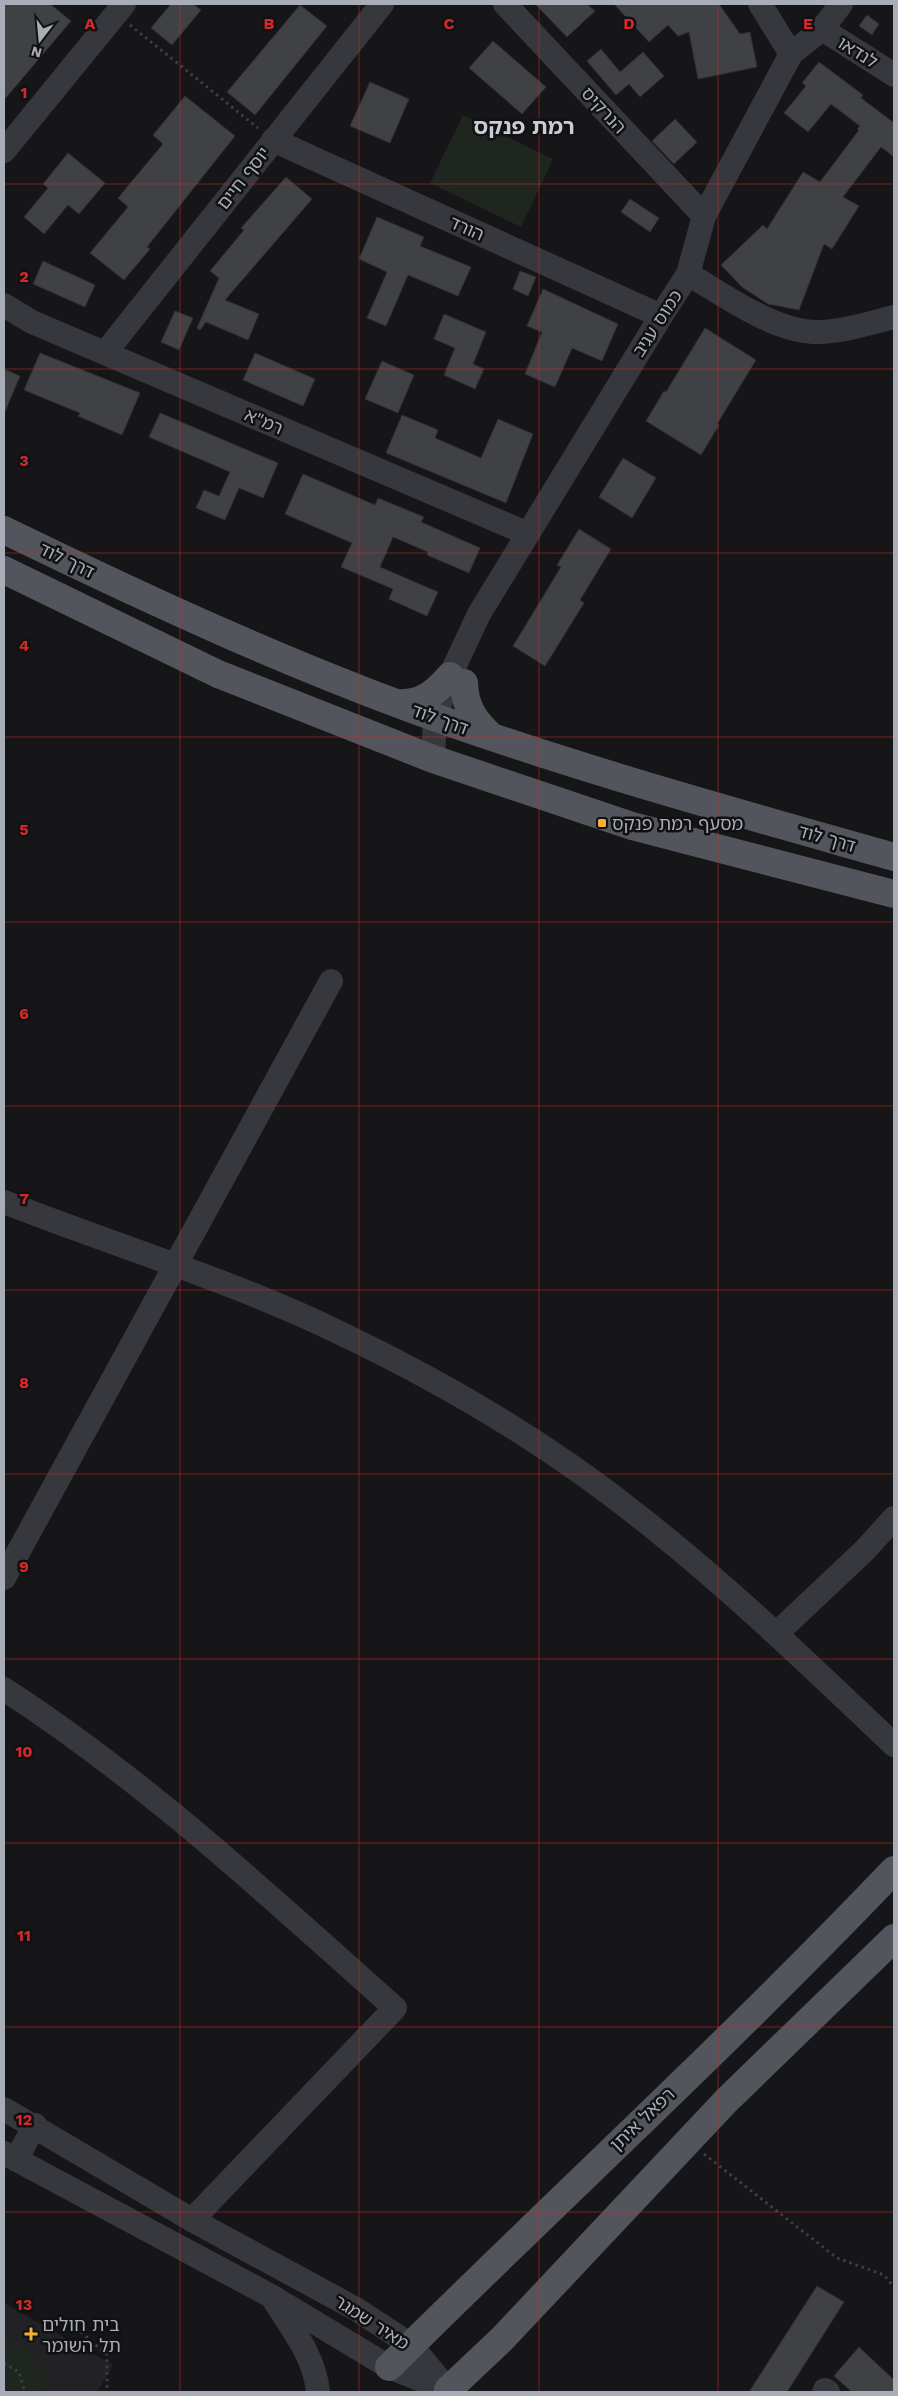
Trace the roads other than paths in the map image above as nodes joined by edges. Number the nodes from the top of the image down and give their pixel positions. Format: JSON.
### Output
{"nodes":[{"id":1,"x":382,"y":4,"type":"edge"},
{"id":2,"x":505,"y":4,"type":"edge"},
{"id":3,"x":760,"y":4,"type":"edge"},
{"id":4,"x":841,"y":4,"type":"edge"},
{"id":5,"x":120,"y":9,"type":"edge"},
{"id":6,"x":822,"y":29,"type":"junction"},
{"id":7,"x":791,"y":54,"type":"junction"},
{"id":8,"x":894,"y":75,"type":"edge"},
{"id":9,"x":273,"y":140,"type":"junction"},
{"id":10,"x":4,"y":151,"type":"edge"},
{"id":11,"x":704,"y":216,"type":"junction"},
{"id":12,"x":688,"y":274,"type":"junction"},
{"id":13,"x":4,"y":305,"type":"edge"},
{"id":14,"x":660,"y":316,"type":"junction"},
{"id":15,"x":894,"y":317,"type":"edge"},
{"id":16,"x":105,"y":353,"type":"junction"},
{"id":17,"x":4,"y":530,"type":"edge"},
{"id":18,"x":526,"y":533,"type":"junction"},
{"id":19,"x":4,"y":570,"type":"edge"},
{"id":20,"x":457,"y":680,"type":"junction"},
{"id":21,"x":396,"y":703,"type":"junction"},
{"id":22,"x":444,"y":721,"type":"junction"},
{"id":23,"x":493,"y":738,"type":"junction"},
{"id":24,"x":433,"y":759,"type":"junction"},
{"id":25,"x":894,"y":857,"type":"edge"},
{"id":26,"x":889,"y":894,"type":"edge"},
{"id":27,"x":330,"y":982,"type":"dead end"},
{"id":28,"x":4,"y":1202,"type":"edge"},
{"id":29,"x":176,"y":1264,"type":"junction"},
{"id":30,"x":894,"y":1518,"type":"edge"},
{"id":31,"x":4,"y":1578,"type":"edge"},
{"id":32,"x":776,"y":1634,"type":"junction"},
{"id":33,"x":4,"y":1689,"type":"edge"},
{"id":34,"x":894,"y":1745,"type":"edge"},
{"id":35,"x":894,"y":1870,"type":"edge"},
{"id":36,"x":894,"y":1938,"type":"edge"},
{"id":37,"x":4,"y":2109,"type":"edge"},
{"id":38,"x":35,"y":2125,"type":"junction"},
{"id":39,"x":10,"y":2157,"type":"edge"},
{"id":40,"x":192,"y":2220,"type":"junction"},
{"id":41,"x":272,"y":2296,"type":"junction"},
{"id":42,"x":411,"y":2344,"type":"junction"},
{"id":43,"x":389,"y":2366,"type":"junction"},
{"id":44,"x":448,"y":2390,"type":"junction"},
{"id":45,"x":318,"y":2392,"type":"edge"}],
"edges":[{"from":1,"to":9,"type":"street","name":"יוסף חיים"},
{"from":2,"to":11,"type":"street","name":"הנרקיס"},
{"from":3,"to":7,"type":"street"},
{"from":4,"to":6,"type":"street","name":"כמוס עגיב"},
{"from":5,"to":10,"type":"street"},
{"from":6,"to":7,"type":"street","name":"כמוס עגיב"},
{"from":6,"to":8,"type":"street","name":"לנדאו"},
{"from":7,"to":11,"type":"street","name":"כמוס עגיב"},
{"from":9,"to":14,"type":"street","name":"הורד"},
{"from":9,"to":16,"type":"street","name":"יוסף חיים"},
{"from":11,"to":12,"type":"street","name":"כמוס עגיב"},
{"from":12,"to":14,"type":"street","name":"כמוס עגיב"},
{"from":12,"to":15,"type":"street"},
{"from":13,"to":16,"type":"street","name":"רמ\"א"},
{"from":14,"to":18,"type":"street","name":"כמוס עגיב"},
{"from":16,"to":18,"type":"street","name":"רמ\"א"},
{"from":17,"to":21,"type":"main road","name":"דרך לוד"},
{"from":18,"to":20,"type":"street","name":"כמוס עגיב"},
{"from":19,"to":24,"type":"main road","name":"דרך לוד"},
{"from":20,"to":21,"type":"main road"},
{"from":20,"to":22,"type":"street","name":"כמוס עגיב"},
{"from":20,"to":23,"type":"main road"},
{"from":21,"to":22,"type":"main road","name":"דרך לוד"},
{"from":22,"to":23,"type":"main road","name":"דרך לוד"},
{"from":22,"to":24,"type":"street","name":"כמוס עגיב"},
{"from":23,"to":25,"type":"main road","name":"דרך לוד"},
{"from":24,"to":26,"type":"main road","name":"דרך לוד"},
{"from":27,"to":29,"type":"street"},
{"from":28,"to":29,"type":"street"},
{"from":29,"to":31,"type":"street"},
{"from":29,"to":32,"type":"street"},
{"from":30,"to":32,"type":"street"},
{"from":32,"to":34,"type":"street"},
{"from":33,"to":40,"type":"street"},
{"from":35,"to":42,"type":"main road","name":"רפאל איתן"},
{"from":36,"to":44,"type":"main road"},
{"from":37,"to":38,"type":"street","name":"מאיר שמגר"},
{"from":38,"to":39,"type":"street"},
{"from":38,"to":40,"type":"street","name":"מאיר שמגר"},
{"from":39,"to":41,"type":"street","name":"מאיר שמגר"},
{"from":40,"to":42,"type":"street","name":"מאיר שמגר"},
{"from":41,"to":43,"type":"street","name":"מאיר שמגר"},
{"from":41,"to":45,"type":"street"},
{"from":42,"to":43,"type":"main road","name":"רפאל איתן"},
{"from":42,"to":44,"type":"street","name":"מאיר שמגר"},
{"from":43,"to":44,"type":"street","name":"מאיר שמגר"}]}
